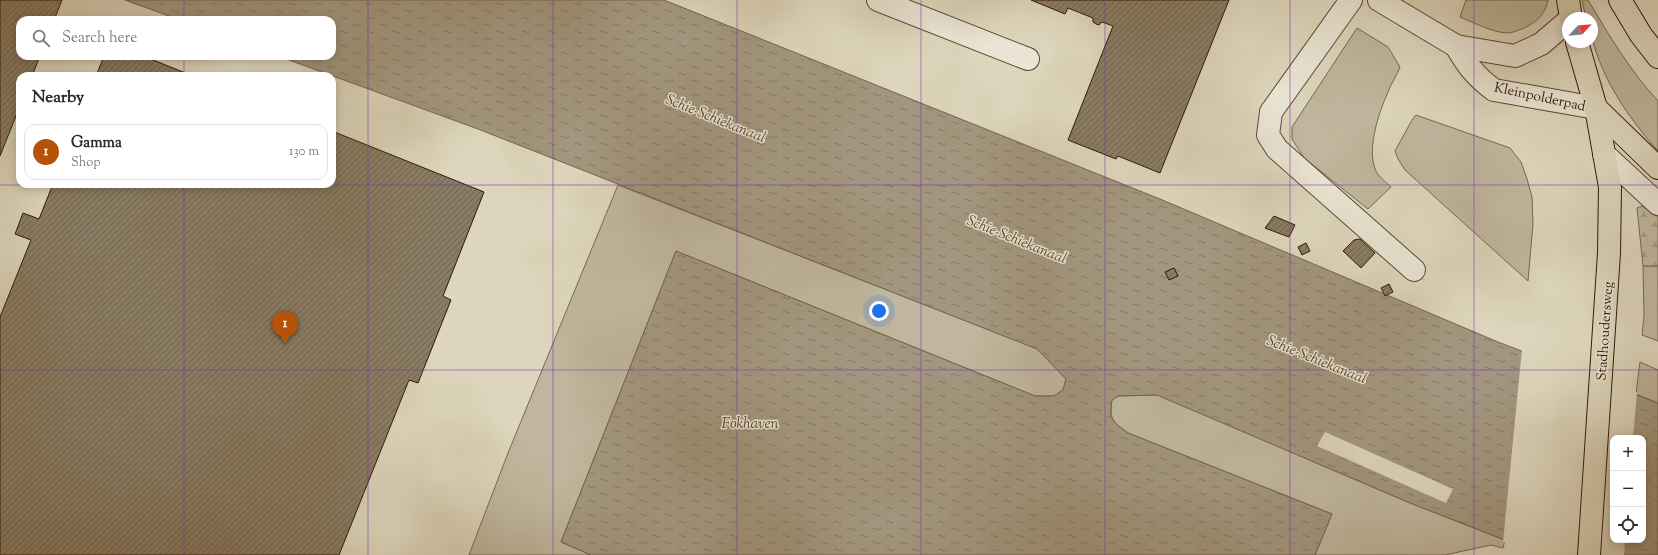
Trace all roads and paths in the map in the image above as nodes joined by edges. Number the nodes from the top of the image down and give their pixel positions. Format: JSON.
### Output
{"nodes":[{"id":1,"x":878,"y":0,"type":"edge"},
{"id":2,"x":1351,"y":0,"type":"edge"},
{"id":3,"x":1379,"y":0,"type":"edge"},
{"id":4,"x":1568,"y":0,"type":"edge"},
{"id":5,"x":1620,"y":0,"type":"edge"},
{"id":6,"x":1570,"y":12,"type":"edge"},
{"id":7,"x":1562,"y":26,"type":"edge"},
{"id":8,"x":1456,"y":46,"type":"junction"},
{"id":9,"x":1579,"y":48,"type":"edge"},
{"id":10,"x":1658,"y":57,"type":"edge"},
{"id":11,"x":1028,"y":60,"type":"dead end"},
{"id":12,"x":1596,"y":108,"type":"junction"},
{"id":13,"x":1604,"y":154,"type":"junction"},
{"id":14,"x":1658,"y":168,"type":"edge"},
{"id":15,"x":1658,"y":204,"type":"edge"},
{"id":16,"x":1414,"y":270,"type":"dead end"},
{"id":17,"x":1590,"y":555,"type":"edge"}],
"edges":[{"from":1,"to":11,"type":"street"},
{"from":2,"to":16,"type":"street"},
{"from":3,"to":8,"type":"street","name":"Kleinpolderpad"},
{"from":4,"to":6,"type":"main road"},
{"from":5,"to":10,"type":"main road"},
{"from":7,"to":8,"type":"street","name":"Kleinpolderpad"},
{"from":8,"to":12,"type":"street","name":"Kleinpolderpad"},
{"from":9,"to":12,"type":"main road","name":"Stadhoudersweg"},
{"from":12,"to":13,"type":"main road","name":"Stadhoudersweg"},
{"from":12,"to":14,"type":"main road"},
{"from":13,"to":15,"type":"street"},
{"from":13,"to":17,"type":"main road","name":"Stadhoudersweg"}]}
